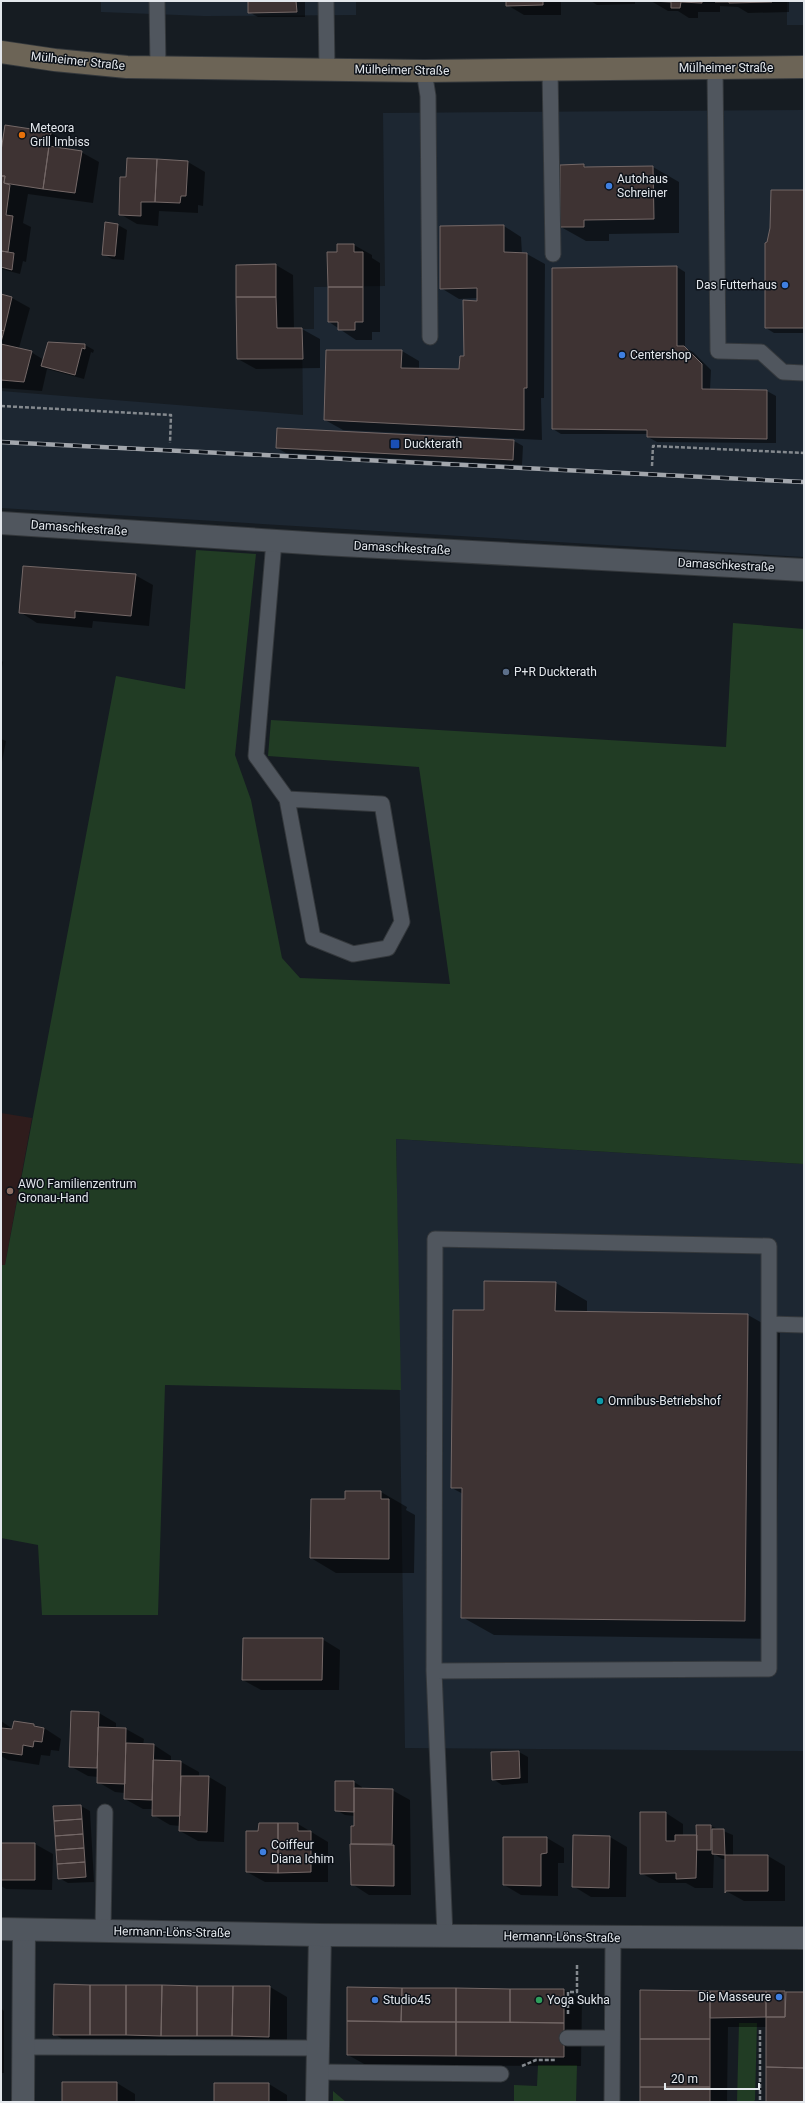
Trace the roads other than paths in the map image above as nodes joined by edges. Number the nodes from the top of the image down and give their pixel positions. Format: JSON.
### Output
{"nodes":[{"id":1,"x":157,"y":1,"type":"edge"},
{"id":2,"x":326,"y":1,"type":"edge"},
{"id":3,"x":1,"y":52,"type":"edge"},
{"id":4,"x":158,"y":67,"type":"junction"},
{"id":5,"x":804,"y":67,"type":"edge"},
{"id":6,"x":715,"y":68,"type":"junction"},
{"id":7,"x":328,"y":69,"type":"junction"},
{"id":8,"x":550,"y":70,"type":"junction"},
{"id":9,"x":424,"y":71,"type":"junction"},
{"id":10,"x":552,"y":254,"type":"dead end"},
{"id":11,"x":430,"y":337,"type":"dead end"},
{"id":12,"x":804,"y":373,"type":"edge"},
{"id":13,"x":1,"y":523,"type":"edge"},
{"id":14,"x":274,"y":541,"type":"junction"},
{"id":15,"x":804,"y":570,"type":"edge"},
{"id":16,"x":287,"y":799,"type":"junction"},
{"id":17,"x":770,"y":1324,"type":"junction"},
{"id":18,"x":804,"y":1325,"type":"edge"},
{"id":19,"x":434,"y":1671,"type":"junction"},
{"id":20,"x":105,"y":1812,"type":"dead end"},
{"id":21,"x":1,"y":1929,"type":"edge"},
{"id":22,"x":24,"y":1930,"type":"junction"},
{"id":23,"x":103,"y":1931,"type":"junction"},
{"id":24,"x":320,"y":1935,"type":"junction"},
{"id":25,"x":445,"y":1935,"type":"junction"},
{"id":26,"x":612,"y":1938,"type":"junction"},
{"id":27,"x":804,"y":1938,"type":"edge"},
{"id":28,"x":567,"y":2038,"type":"road end"},
{"id":29,"x":612,"y":2038,"type":"junction"},
{"id":30,"x":23,"y":2046,"type":"junction"},
{"id":31,"x":318,"y":2048,"type":"junction"},
{"id":32,"x":317,"y":2072,"type":"junction"},
{"id":33,"x":501,"y":2074,"type":"dead end"},
{"id":34,"x":23,"y":2102,"type":"edge"},
{"id":35,"x":317,"y":2102,"type":"edge"},
{"id":36,"x":612,"y":2102,"type":"edge"}],
"edges":[{"from":1,"to":4,"type":"lane"},
{"from":2,"to":7,"type":"lane"},
{"from":3,"to":4,"type":"main road","name":"Mülheimer Straße"},
{"from":4,"to":7,"type":"main road","name":"Mülheimer Straße"},
{"from":5,"to":6,"type":"main road","name":"Mülheimer Straße"},
{"from":6,"to":8,"type":"main road","name":"Mülheimer Straße"},
{"from":6,"to":12,"type":"lane"},
{"from":7,"to":9,"type":"main road","name":"Mülheimer Straße"},
{"from":8,"to":9,"type":"main road","name":"Mülheimer Straße"},
{"from":8,"to":10,"type":"lane"},
{"from":9,"to":11,"type":"lane"},
{"from":13,"to":14,"type":"street","name":"Damaschkestraße"},
{"from":14,"to":15,"type":"street","name":"Damaschkestraße"},
{"from":14,"to":16,"type":"lane"},
{"from":16,"to":16,"type":"lane"},
{"from":17,"to":18,"type":"lane"},
{"from":17,"to":19,"type":"lane"},
{"from":17,"to":19,"type":"lane"},
{"from":19,"to":25,"type":"lane"},
{"from":20,"to":23,"type":"lane"},
{"from":21,"to":22,"type":"street","name":"Hermann-Löns-Straße"},
{"from":22,"to":23,"type":"street","name":"Hermann-Löns-Straße"},
{"from":22,"to":30,"type":"street"},
{"from":23,"to":24,"type":"street","name":"Hermann-Löns-Straße"},
{"from":24,"to":25,"type":"street","name":"Hermann-Löns-Straße"},
{"from":24,"to":31,"type":"street"},
{"from":25,"to":26,"type":"street","name":"Hermann-Löns-Straße"},
{"from":26,"to":27,"type":"street","name":"Hermann-Löns-Straße"},
{"from":26,"to":29,"type":"lane"},
{"from":28,"to":29,"type":"lane"},
{"from":29,"to":36,"type":"lane"},
{"from":30,"to":31,"type":"lane"},
{"from":30,"to":34,"type":"street"},
{"from":31,"to":32,"type":"street"},
{"from":32,"to":33,"type":"lane"},
{"from":32,"to":35,"type":"street"}]}
